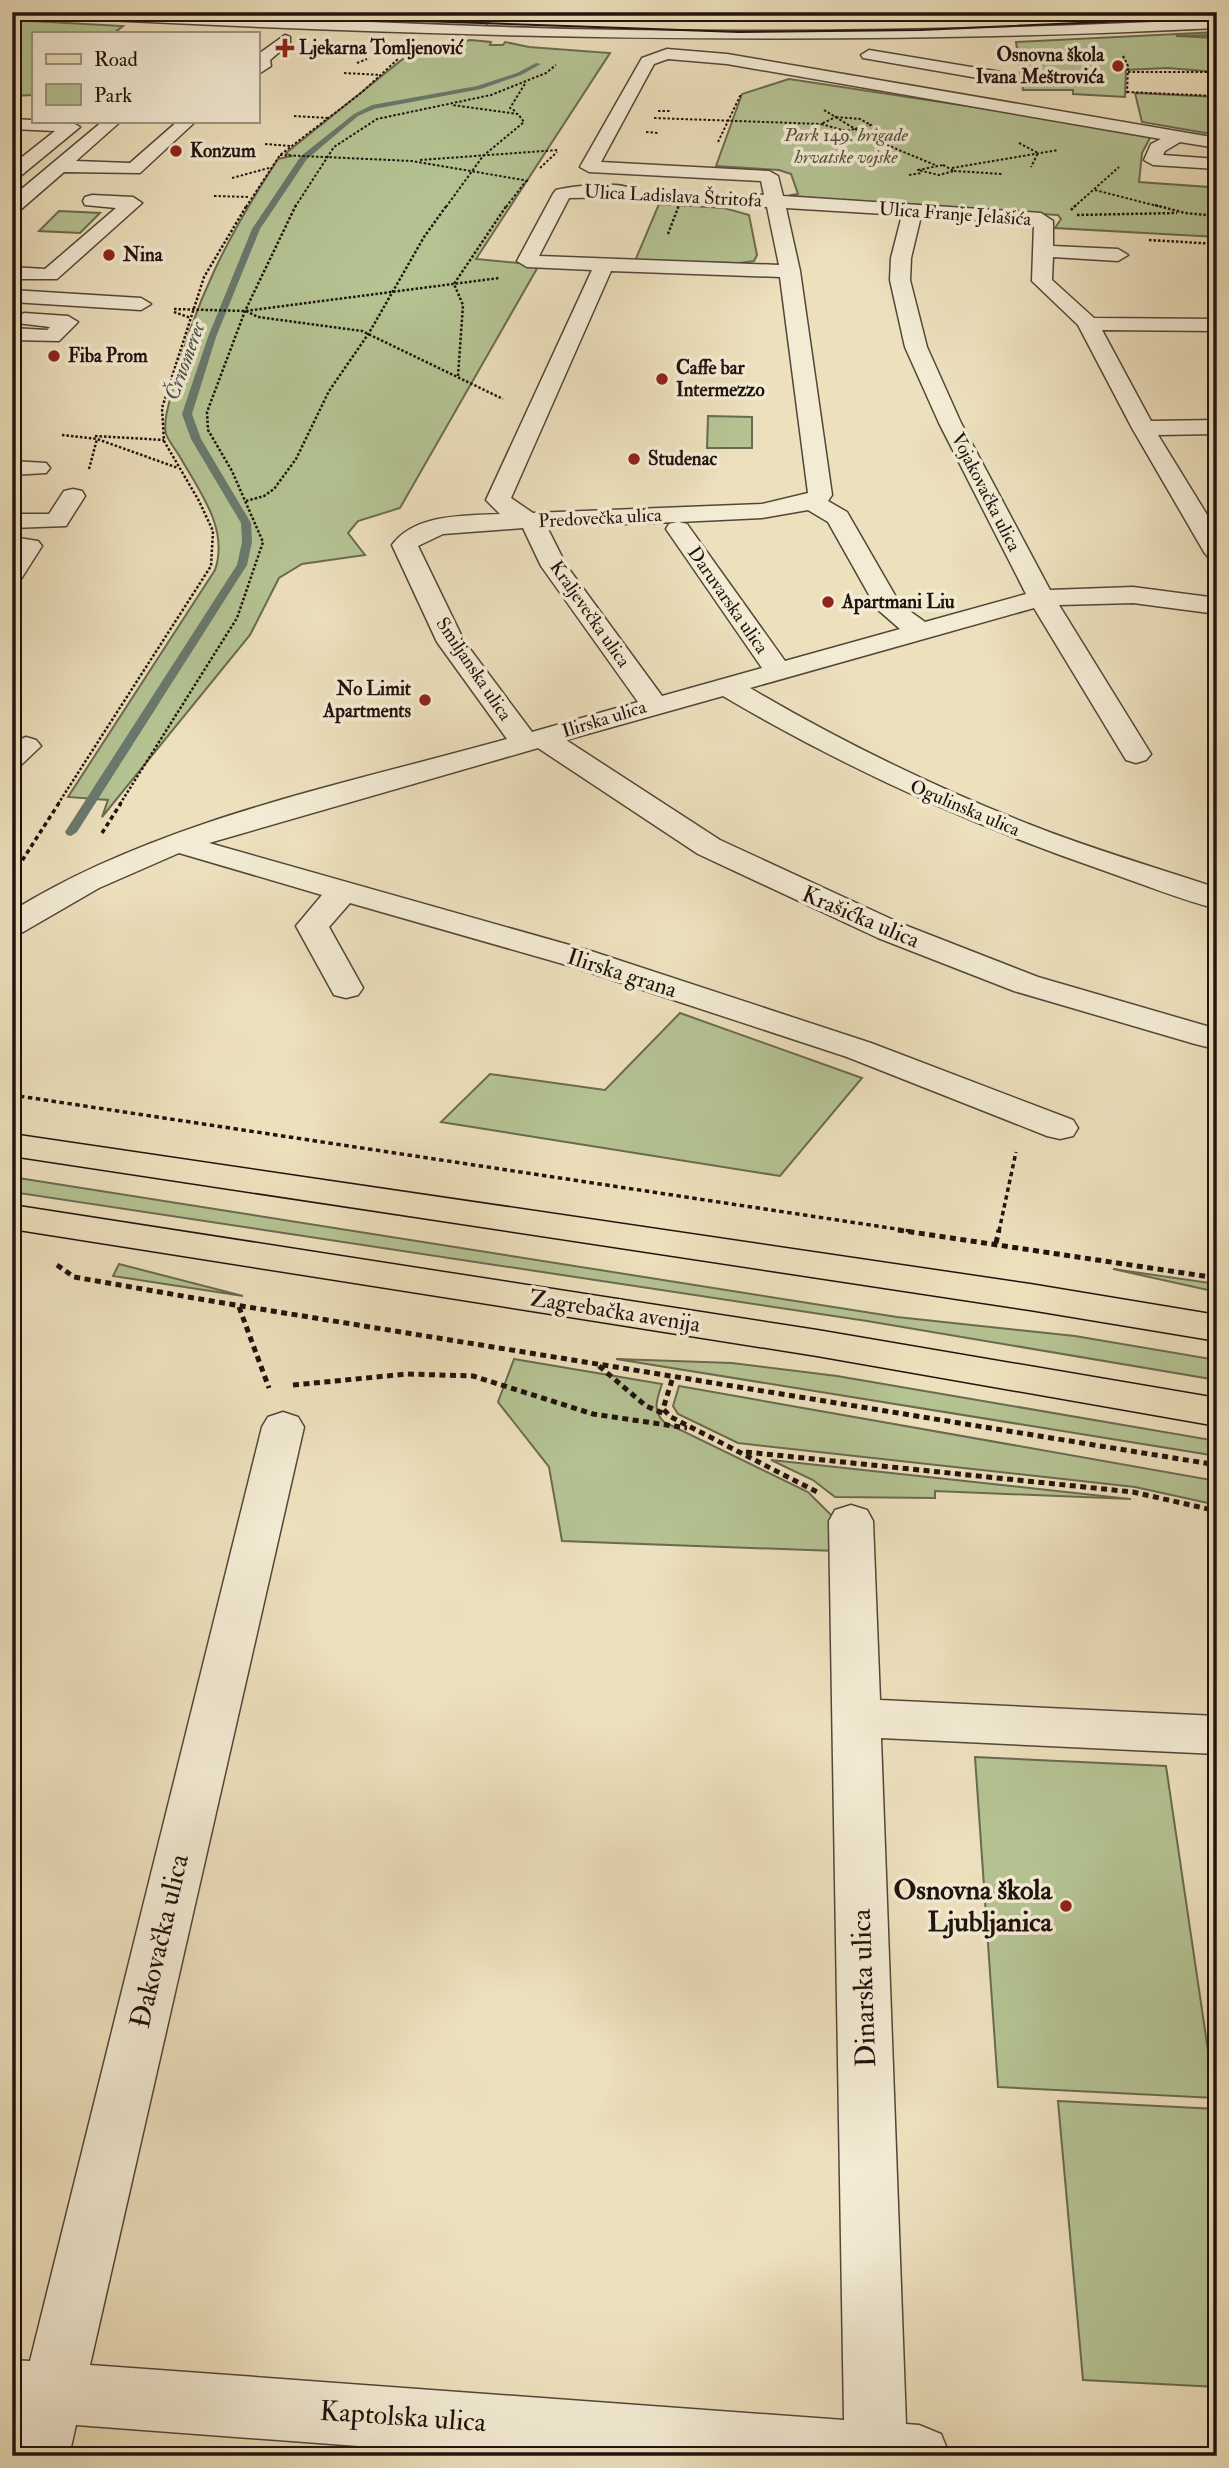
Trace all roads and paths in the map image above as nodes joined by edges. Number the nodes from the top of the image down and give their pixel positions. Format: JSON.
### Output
{"nodes":[{"id":1,"x":29,"y":12,"type":"edge"},
{"id":2,"x":1130,"y":12,"type":"edge"},
{"id":3,"x":1204,"y":12,"type":"edge"},
{"id":4,"x":1217,"y":15,"type":"edge"},
{"id":5,"x":515,"y":16,"type":"dead end"},
{"id":6,"x":222,"y":21,"type":"junction"},
{"id":7,"x":1217,"y":23,"type":"edge"},
{"id":8,"x":1185,"y":25,"type":"junction"},
{"id":9,"x":209,"y":32,"type":"edge"},
{"id":10,"x":652,"y":37,"type":"junction"},
{"id":11,"x":285,"y":40,"type":"dead end"},
{"id":12,"x":566,"y":48,"type":"junction"},
{"id":13,"x":586,"y":48,"type":"dead end"},
{"id":14,"x":405,"y":54,"type":"dead end"},
{"id":15,"x":259,"y":68,"type":"edge"},
{"id":16,"x":780,"y":68,"type":"junction"},
{"id":17,"x":1128,"y":72,"type":"dead end"},
{"id":18,"x":1217,"y":72,"type":"edge"},
{"id":19,"x":344,"y":73,"type":"dead end"},
{"id":20,"x":382,"y":75,"type":"junction"},
{"id":21,"x":1001,"y":77,"type":"dead end"},
{"id":22,"x":526,"y":82,"type":"junction"},
{"id":23,"x":1127,"y":92,"type":"dead end"},
{"id":24,"x":1217,"y":96,"type":"edge"},
{"id":25,"x":446,"y":104,"type":"junction"},
{"id":26,"x":653,"y":110,"type":"dead end"},
{"id":27,"x":519,"y":114,"type":"junction"},
{"id":28,"x":294,"y":116,"type":"dead end"},
{"id":29,"x":329,"y":118,"type":"junction"},
{"id":30,"x":649,"y":118,"type":"dead end"},
{"id":31,"x":666,"y":119,"type":"dead end"},
{"id":32,"x":112,"y":122,"type":"edge"},
{"id":33,"x":187,"y":122,"type":"edge"},
{"id":34,"x":12,"y":124,"type":"edge"},
{"id":35,"x":821,"y":124,"type":"junction"},
{"id":36,"x":645,"y":125,"type":"dead end"},
{"id":37,"x":856,"y":130,"type":"junction"},
{"id":38,"x":642,"y":132,"type":"dead end"},
{"id":39,"x":1178,"y":136,"type":"junction"},
{"id":40,"x":1018,"y":143,"type":"dead end"},
{"id":41,"x":1217,"y":143,"type":"edge"},
{"id":42,"x":601,"y":145,"type":"junction"},
{"id":43,"x":292,"y":146,"type":"junction"},
{"id":44,"x":626,"y":146,"type":"dead end"},
{"id":45,"x":1064,"y":149,"type":"dead end"},
{"id":46,"x":559,"y":150,"type":"dead end"},
{"id":47,"x":1038,"y":153,"type":"junction"},
{"id":48,"x":280,"y":155,"type":"junction"},
{"id":49,"x":483,"y":156,"type":"junction"},
{"id":50,"x":327,"y":157,"type":"junction"},
{"id":51,"x":1128,"y":160,"type":"dead end"},
{"id":52,"x":412,"y":161,"type":"junction"},
{"id":53,"x":1217,"y":164,"type":"edge"},
{"id":54,"x":934,"y":165,"type":"junction"},
{"id":55,"x":60,"y":166,"type":"junction"},
{"id":56,"x":270,"y":167,"type":"junction"},
{"id":57,"x":1031,"y":167,"type":"dead end"},
{"id":58,"x":953,"y":169,"type":"junction"},
{"id":59,"x":472,"y":172,"type":"junction"},
{"id":60,"x":12,"y":174,"type":"edge"},
{"id":61,"x":1002,"y":174,"type":"dead end"},
{"id":62,"x":232,"y":178,"type":"dead end"},
{"id":63,"x":536,"y":182,"type":"dead end"},
{"id":64,"x":1094,"y":190,"type":"junction"},
{"id":65,"x":651,"y":193,"type":"dead end"},
{"id":66,"x":214,"y":196,"type":"dead end"},
{"id":67,"x":250,"y":197,"type":"junction"},
{"id":68,"x":733,"y":199,"type":"dead end"},
{"id":69,"x":92,"y":201,"type":"dead end"},
{"id":70,"x":775,"y":201,"type":"junction"},
{"id":71,"x":12,"y":207,"type":"edge"},
{"id":72,"x":914,"y":210,"type":"junction"},
{"id":73,"x":1185,"y":213,"type":"junction"},
{"id":74,"x":1217,"y":216,"type":"edge"},
{"id":75,"x":1148,"y":240,"type":"dead end"},
{"id":76,"x":1217,"y":244,"type":"edge"},
{"id":77,"x":1042,"y":251,"type":"junction"},
{"id":78,"x":1118,"y":255,"type":"dead end"},
{"id":79,"x":604,"y":265,"type":"junction"},
{"id":80,"x":790,"y":271,"type":"junction"},
{"id":81,"x":12,"y":273,"type":"edge"},
{"id":82,"x":505,"y":277,"type":"dead end"},
{"id":83,"x":390,"y":293,"type":"junction"},
{"id":84,"x":12,"y":296,"type":"edge"},
{"id":85,"x":140,"y":306,"type":"dead end"},
{"id":86,"x":166,"y":309,"type":"dead end"},
{"id":87,"x":193,"y":310,"type":"junction"},
{"id":88,"x":245,"y":311,"type":"junction"},
{"id":89,"x":12,"y":319,"type":"edge"},
{"id":90,"x":1088,"y":324,"type":"junction"},
{"id":91,"x":1217,"y":325,"type":"edge"},
{"id":92,"x":369,"y":333,"type":"junction"},
{"id":93,"x":21,"y":335,"type":"edge"},
{"id":94,"x":12,"y":349,"type":"edge"},
{"id":95,"x":539,"y":411,"type":"junction"},
{"id":96,"x":1217,"y":427,"type":"edge"},
{"id":97,"x":1143,"y":428,"type":"junction"},
{"id":98,"x":62,"y":435,"type":"dead end"},
{"id":99,"x":84,"y":436,"type":"junction"},
{"id":100,"x":164,"y":440,"type":"junction"},
{"id":101,"x":12,"y":468,"type":"edge"},
{"id":102,"x":38,"y":468,"type":"dead end"},
{"id":103,"x":180,"y":468,"type":"junction"},
{"id":104,"x":74,"y":496,"type":"dead end"},
{"id":105,"x":246,"y":501,"type":"junction"},
{"id":106,"x":812,"y":502,"type":"junction"},
{"id":107,"x":12,"y":520,"type":"edge"},
{"id":108,"x":532,"y":521,"type":"junction"},
{"id":109,"x":678,"y":529,"type":"dead end"},
{"id":110,"x":1213,"y":538,"type":"edge"},
{"id":111,"x":12,"y":545,"type":"edge"},
{"id":112,"x":408,"y":556,"type":"joint"},
{"id":113,"x":12,"y":574,"type":"edge"},
{"id":114,"x":1041,"y":598,"type":"junction"},
{"id":115,"x":1217,"y":606,"type":"edge"},
{"id":116,"x":918,"y":631,"type":"junction"},
{"id":117,"x":778,"y":671,"type":"junction"},
{"id":118,"x":727,"y":687,"type":"junction"},
{"id":119,"x":654,"y":705,"type":"junction"},
{"id":120,"x":533,"y":741,"type":"junction"},
{"id":121,"x":1136,"y":754,"type":"dead end"},
{"id":122,"x":98,"y":839,"type":"dead end"},
{"id":123,"x":176,"y":843,"type":"junction"},
{"id":124,"x":18,"y":867,"type":"dead end"},
{"id":125,"x":344,"y":890,"type":"junction"},
{"id":126,"x":1217,"y":899,"type":"edge"},
{"id":127,"x":12,"y":925,"type":"edge"},
{"id":128,"x":346,"y":988,"type":"dead end"},
{"id":129,"x":1207,"y":1037,"type":"dead end"},
{"id":130,"x":14,"y":1095,"type":"edge"},
{"id":131,"x":12,"y":1101,"type":"edge"},
{"id":132,"x":1025,"y":1115,"type":"junction"},
{"id":133,"x":1060,"y":1128,"type":"dead end"},
{"id":134,"x":12,"y":1145,"type":"edge"},
{"id":135,"x":12,"y":1217,"type":"edge"},
{"id":136,"x":996,"y":1243,"type":"junction"},
{"id":137,"x":52,"y":1264,"type":"dead end"},
{"id":138,"x":1217,"y":1278,"type":"edge"},
{"id":139,"x":239,"y":1307,"type":"junction"},
{"id":140,"x":1217,"y":1328,"type":"edge"},
{"id":141,"x":599,"y":1366,"type":"junction"},
{"id":142,"x":672,"y":1380,"type":"junction"},
{"id":143,"x":276,"y":1407,"type":"junction"},
{"id":144,"x":1217,"y":1412,"type":"edge"},
{"id":145,"x":666,"y":1415,"type":"junction"},
{"id":146,"x":687,"y":1427,"type":"junction"},
{"id":147,"x":746,"y":1452,"type":"junction"},
{"id":148,"x":1217,"y":1465,"type":"edge"},
{"id":149,"x":1217,"y":1511,"type":"edge"},
{"id":150,"x":851,"y":1521,"type":"joint"},
{"id":151,"x":856,"y":1718,"type":"junction"},
{"id":152,"x":1217,"y":1735,"type":"edge"},
{"id":153,"x":33,"y":2391,"type":"edge"},
{"id":154,"x":890,"y":2455,"type":"edge"},
{"id":155,"x":38,"y":2456,"type":"edge"}],
"edges":[{"from":1,"to":6,"type":"street"},
{"from":2,"to":5,"type":"street"},
{"from":3,"to":4,"type":"street"},
{"from":3,"to":8,"type":"street"},
{"from":6,"to":9,"type":"street"},
{"from":6,"to":12,"type":"street"},
{"from":7,"to":8,"type":"street"},
{"from":8,"to":10,"type":"street"},
{"from":10,"to":12,"type":"street"},
{"from":10,"to":13,"type":"street"},
{"from":11,"to":15,"type":"street"},
{"from":12,"to":22,"type":"path"},
{"from":14,"to":20,"type":"path"},
{"from":16,"to":21,"type":"street"},
{"from":16,"to":39,"type":"street"},
{"from":16,"to":42,"type":"street","name":"Ulica Ladislava Štritofa"},
{"from":17,"to":18,"type":"path"},
{"from":19,"to":20,"type":"path"},
{"from":20,"to":29,"type":"path"},
{"from":22,"to":25,"type":"path"},
{"from":22,"to":27,"type":"path"},
{"from":23,"to":24,"type":"path"},
{"from":25,"to":27,"type":"path"},
{"from":25,"to":50,"type":"path"},
{"from":26,"to":30,"type":"path"},
{"from":27,"to":49,"type":"path"},
{"from":28,"to":29,"type":"path"},
{"from":29,"to":43,"type":"path"},
{"from":31,"to":35,"type":"path"},
{"from":32,"to":55,"type":"street"},
{"from":33,"to":55,"type":"street"},
{"from":34,"to":60,"type":"street"},
{"from":35,"to":37,"type":"path"},
{"from":35,"to":37,"type":"path"},
{"from":36,"to":38,"type":"path"},
{"from":37,"to":54,"type":"path"},
{"from":39,"to":41,"type":"street"},
{"from":39,"to":53,"type":"street"},
{"from":40,"to":47,"type":"path"},
{"from":42,"to":44,"type":"street"},
{"from":42,"to":70,"type":"street","name":"Ulica Ladislava Štritofa"},
{"from":43,"to":48,"type":"path"},
{"from":43,"to":48,"type":"path"},
{"from":45,"to":47,"type":"path"},
{"from":46,"to":49,"type":"path"},
{"from":47,"to":57,"type":"path"},
{"from":47,"to":58,"type":"path"},
{"from":48,"to":50,"type":"path"},
{"from":48,"to":56,"type":"path"},
{"from":49,"to":52,"type":"path"},
{"from":49,"to":59,"type":"path"},
{"from":50,"to":52,"type":"path"},
{"from":50,"to":88,"type":"path"},
{"from":51,"to":64,"type":"path"},
{"from":52,"to":59,"type":"path"},
{"from":54,"to":58,"type":"path"},
{"from":54,"to":58,"type":"path"},
{"from":55,"to":71,"type":"street"},
{"from":56,"to":62,"type":"path"},
{"from":56,"to":67,"type":"path"},
{"from":58,"to":61,"type":"path"},
{"from":59,"to":63,"type":"path"},
{"from":59,"to":83,"type":"path"},
{"from":64,"to":73,"type":"path"},
{"from":64,"to":73,"type":"path"},
{"from":65,"to":79,"type":"street","name":"Ulica Ladislava Štritofa"},
{"from":66,"to":67,"type":"path"},
{"from":67,"to":87,"type":"path"},
{"from":68,"to":70,"type":"street","name":"Ulica Ladislava Štritofa"},
{"from":69,"to":81,"type":"street"},
{"from":70,"to":72,"type":"street","name":"Ulica Franje Jelašića"},
{"from":70,"to":80,"type":"street"},
{"from":72,"to":77,"type":"street","name":"Ulica Franje Jelašića"},
{"from":72,"to":114,"type":"street","name":"Vojakovačka ulica"},
{"from":73,"to":74,"type":"path"},
{"from":75,"to":76,"type":"path"},
{"from":77,"to":78,"type":"street"},
{"from":77,"to":90,"type":"street","name":"Ulica Franje Jelašića"},
{"from":79,"to":80,"type":"street","name":"Ulica Ladislava Štritofa"},
{"from":79,"to":95,"type":"street"},
{"from":80,"to":106,"type":"street"},
{"from":82,"to":83,"type":"path"},
{"from":83,"to":88,"type":"path"},
{"from":83,"to":92,"type":"path"},
{"from":84,"to":85,"type":"street"},
{"from":86,"to":87,"type":"path"},
{"from":87,"to":88,"type":"path"},
{"from":87,"to":100,"type":"path"},
{"from":88,"to":92,"type":"path"},
{"from":88,"to":105,"type":"path"},
{"from":89,"to":93,"type":"street"},
{"from":90,"to":91,"type":"street"},
{"from":90,"to":97,"type":"street","name":"Ulica Franje Jelašića"},
{"from":92,"to":95,"type":"path"},
{"from":92,"to":105,"type":"path"},
{"from":93,"to":94,"type":"street"},
{"from":95,"to":108,"type":"street"},
{"from":96,"to":97,"type":"street"},
{"from":97,"to":110,"type":"street","name":"Ulica Franje Jelašića"},
{"from":98,"to":99,"type":"path"},
{"from":99,"to":100,"type":"path"},
{"from":99,"to":103,"type":"path"},
{"from":100,"to":103,"type":"path"},
{"from":101,"to":102,"type":"street"},
{"from":103,"to":124,"type":"path"},
{"from":104,"to":107,"type":"street"},
{"from":105,"to":122,"type":"path"},
{"from":106,"to":108,"type":"street","name":"Predovečka ulica"},
{"from":106,"to":116,"type":"street"},
{"from":108,"to":112,"type":"street","name":"Predovečka ulica"},
{"from":108,"to":119,"type":"street","name":"Kraljevečka ulica"},
{"from":109,"to":117,"type":"street","name":"Daruvarska ulica"},
{"from":111,"to":113,"type":"street"},
{"from":112,"to":120,"type":"street","name":"Smiljanska ulica"},
{"from":114,"to":115,"type":"street","name":"Ilirska ulica"},
{"from":114,"to":116,"type":"street","name":"Ilirska ulica"},
{"from":114,"to":121,"type":"street","name":"Vojakovačka ulica"},
{"from":116,"to":117,"type":"street","name":"Ilirska ulica"},
{"from":117,"to":118,"type":"street","name":"Ilirska ulica"},
{"from":118,"to":119,"type":"street","name":"Ilirska ulica"},
{"from":118,"to":126,"type":"street","name":"Ogulinska ulica"},
{"from":119,"to":120,"type":"street","name":"Ilirska ulica"},
{"from":120,"to":123,"type":"street","name":"Ilirska ulica"},
{"from":120,"to":129,"type":"street","name":"Krašićka ulica"},
{"from":123,"to":125,"type":"street","name":"Ilirska grana"},
{"from":123,"to":127,"type":"street","name":"Ilirska ulica"},
{"from":125,"to":128,"type":"street"},
{"from":125,"to":132,"type":"street","name":"Ilirska grana"},
{"from":130,"to":131,"type":"path"},
{"from":130,"to":136,"type":"path"},
{"from":132,"to":133,"type":"street","name":"Ilirska grana"},
{"from":132,"to":136,"type":"path"},
{"from":134,"to":140,"type":"main road"},
{"from":135,"to":144,"type":"main road","name":"Zagrebačka avenija"},
{"from":136,"to":138,"type":"path"},
{"from":137,"to":139,"type":"path"},
{"from":139,"to":141,"type":"path"},
{"from":139,"to":143,"type":"path"},
{"from":141,"to":142,"type":"path"},
{"from":141,"to":145,"type":"path"},
{"from":142,"to":145,"type":"path"},
{"from":142,"to":148,"type":"path"},
{"from":143,"to":146,"type":"path"},
{"from":143,"to":153,"type":"street","name":"Đakovačka ulica"},
{"from":145,"to":146,"type":"path"},
{"from":146,"to":147,"type":"path"},
{"from":147,"to":149,"type":"path"},
{"from":147,"to":150,"type":"path"},
{"from":150,"to":151,"type":"street","name":"Dinarska ulica"},
{"from":151,"to":152,"type":"street"},
{"from":151,"to":154,"type":"street","name":"Dinarska ulica"},
{"from":153,"to":154,"type":"street","name":"Kaptolska ulica"},
{"from":153,"to":155,"type":"street","name":"Đakovačka ulica"}]}
